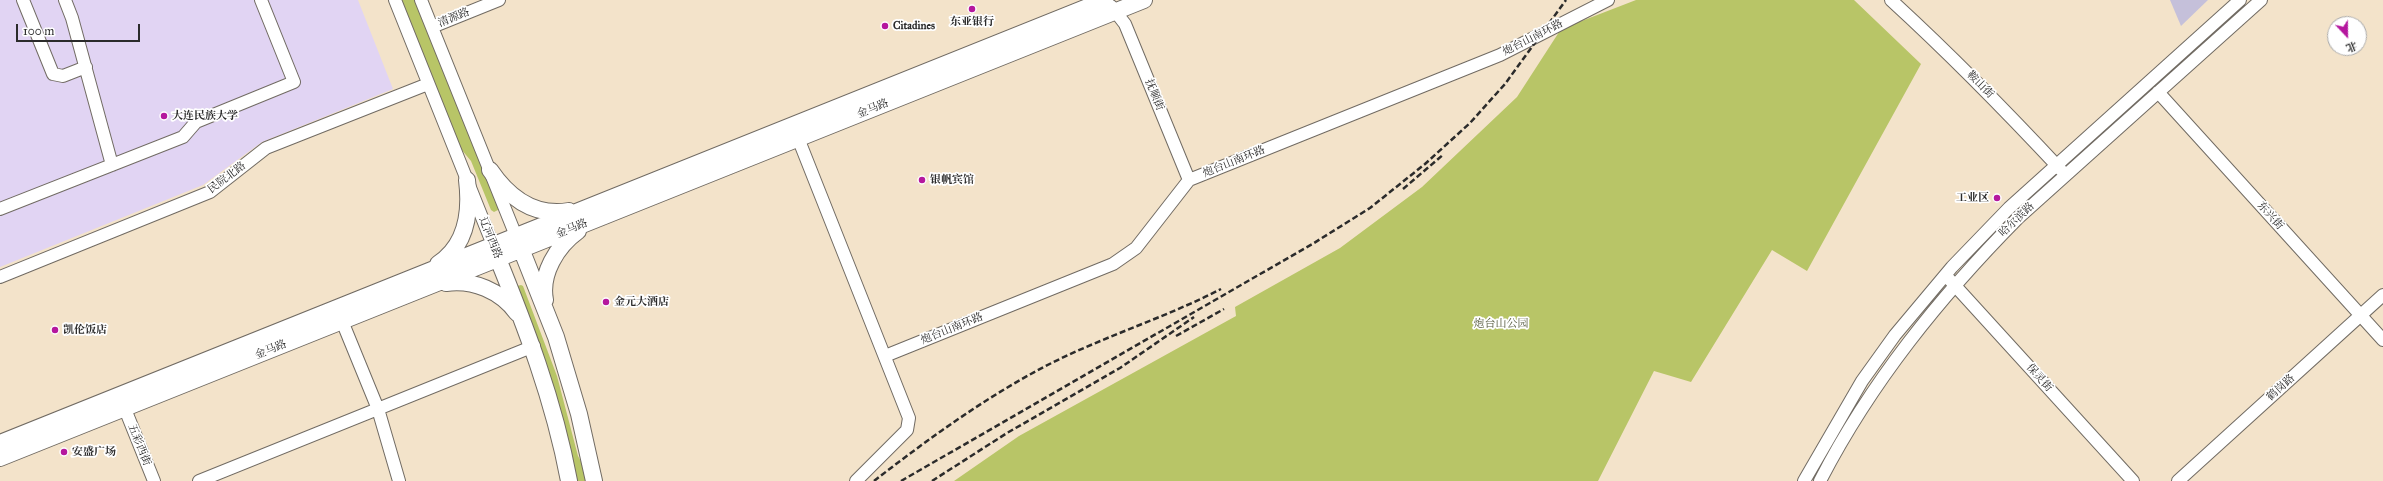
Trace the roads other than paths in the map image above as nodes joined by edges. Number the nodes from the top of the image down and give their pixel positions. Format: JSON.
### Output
{"nodes":[{"id":1,"x":23,"y":0,"type":"edge"},
{"id":2,"x":65,"y":0,"type":"edge"},
{"id":3,"x":261,"y":0,"type":"edge"},
{"id":4,"x":395,"y":0,"type":"edge"},
{"id":5,"x":421,"y":0,"type":"edge"},
{"id":6,"x":499,"y":0,"type":"edge"},
{"id":7,"x":1144,"y":0,"type":"edge"},
{"id":8,"x":1608,"y":0,"type":"edge"},
{"id":9,"x":1891,"y":0,"type":"edge"},
{"id":10,"x":2240,"y":0,"type":"edge"},
{"id":11,"x":2261,"y":0,"type":"edge"},
{"id":12,"x":1105,"y":3,"type":"edge"},
{"id":13,"x":432,"y":27,"type":"junction"},
{"id":14,"x":86,"y":67,"type":"junction"},
{"id":15,"x":428,"y":84,"type":"junction"},
{"id":16,"x":2158,"y":92,"type":"junction"},
{"id":17,"x":798,"y":138,"type":"junction"},
{"id":18,"x":112,"y":165,"type":"junction"},
{"id":19,"x":2056,"y":165,"type":"junction"},
{"id":20,"x":490,"y":170,"type":"junction"},
{"id":21,"x":2065,"y":175,"type":"junction"},
{"id":22,"x":467,"y":180,"type":"junction"},
{"id":23,"x":1188,"y":180,"type":"junction"},
{"id":24,"x":0,"y":210,"type":"edge"},
{"id":25,"x":587,"y":215,"type":"junction"},
{"id":26,"x":519,"y":243,"type":"junction"},
{"id":27,"x":496,"y":252,"type":"junction"},
{"id":28,"x":1945,"y":275,"type":"junction"},
{"id":29,"x":532,"y":277,"type":"junction"},
{"id":30,"x":0,"y":278,"type":"edge"},
{"id":31,"x":427,"y":279,"type":"junction"},
{"id":32,"x":1955,"y":285,"type":"junction"},
{"id":33,"x":510,"y":287,"type":"junction"},
{"id":34,"x":2383,"y":295,"type":"edge"},
{"id":35,"x":547,"y":314,"type":"junction"},
{"id":36,"x":2360,"y":315,"type":"junction"},
{"id":37,"x":342,"y":321,"type":"junction"},
{"id":38,"x":524,"y":323,"type":"junction"},
{"id":39,"x":2383,"y":340,"type":"edge"},
{"id":40,"x":534,"y":346,"type":"junction"},
{"id":41,"x":885,"y":356,"type":"junction"},
{"id":42,"x":125,"y":408,"type":"junction"},
{"id":43,"x":378,"y":409,"type":"junction"},
{"id":44,"x":0,"y":443,"type":"edge"},
{"id":45,"x":0,"y":458,"type":"edge"},
{"id":46,"x":1806,"y":478,"type":"edge"},
{"id":47,"x":154,"y":481,"type":"edge"},
{"id":48,"x":199,"y":481,"type":"edge"},
{"id":49,"x":399,"y":481,"type":"edge"},
{"id":50,"x":569,"y":481,"type":"edge"},
{"id":51,"x":594,"y":481,"type":"edge"},
{"id":52,"x":856,"y":481,"type":"edge"},
{"id":53,"x":1821,"y":481,"type":"edge"},
{"id":54,"x":2133,"y":481,"type":"edge"},
{"id":55,"x":2178,"y":481,"type":"edge"}],
"edges":[{"from":1,"to":14,"type":"street"},
{"from":2,"to":14,"type":"street"},
{"from":3,"to":18,"type":"street"},
{"from":4,"to":15,"type":"street","name":"辽河西路"},
{"from":5,"to":13,"type":"street"},
{"from":6,"to":13,"type":"street","name":"清源路"},
{"from":7,"to":12,"type":"main road","name":"金马路"},
{"from":8,"to":23,"type":"street","name":"炮台山南环路"},
{"from":9,"to":19,"type":"street","name":"鞍山街"},
{"from":10,"to":19,"type":"street","name":"哈尔滨路"},
{"from":11,"to":16,"type":"street","name":"哈尔滨路"},
{"from":12,"to":17,"type":"main road","name":"金马路"},
{"from":12,"to":23,"type":"street","name":"抚顺街"},
{"from":12,"to":25,"type":"main road","name":"金马路"},
{"from":13,"to":20,"type":"street"},
{"from":14,"to":18,"type":"street"},
{"from":15,"to":22,"type":"street","name":"辽河西路"},
{"from":15,"to":30,"type":"street","name":"民院北路"},
{"from":16,"to":21,"type":"street","name":"哈尔滨路"},
{"from":16,"to":36,"type":"street","name":"东兴街"},
{"from":17,"to":25,"type":"main road","name":"金马路"},
{"from":17,"to":41,"type":"street"},
{"from":18,"to":24,"type":"street"},
{"from":19,"to":21,"type":"street","name":"鞍山街"},
{"from":19,"to":28,"type":"street","name":"哈尔滨路"},
{"from":20,"to":25,"type":"main road"},
{"from":20,"to":26,"type":"street"},
{"from":21,"to":32,"type":"street","name":"哈尔滨路"},
{"from":22,"to":27,"type":"street","name":"辽河西路"},
{"from":22,"to":31,"type":"main road"},
{"from":23,"to":41,"type":"street","name":"炮台山南环路"},
{"from":25,"to":26,"type":"main road","name":"金马路"},
{"from":25,"to":35,"type":"main road"},
{"from":26,"to":27,"type":"main road","name":"金马路"},
{"from":26,"to":29,"type":"main road"},
{"from":27,"to":31,"type":"main road","name":"金马路"},
{"from":27,"to":33,"type":"main road","name":"辽河西路"},
{"from":28,"to":32,"type":"street","name":"保灵街"},
{"from":28,"to":46,"type":"street","name":"哈尔滨路"},
{"from":29,"to":33,"type":"main road"},
{"from":29,"to":35,"type":"main road"},
{"from":31,"to":37,"type":"main road","name":"金马路"},
{"from":31,"to":38,"type":"main road"},
{"from":31,"to":44,"type":"main road","name":"金马路"},
{"from":32,"to":53,"type":"street","name":"哈尔滨路"},
{"from":32,"to":54,"type":"street","name":"保灵街"},
{"from":33,"to":38,"type":"main road","name":"辽河西路"},
{"from":34,"to":36,"type":"street","name":"鹤岗路"},
{"from":35,"to":51,"type":"main road"},
{"from":36,"to":39,"type":"street","name":"东兴街"},
{"from":36,"to":55,"type":"street","name":"鹤岗路"},
{"from":37,"to":42,"type":"main road","name":"金马路"},
{"from":37,"to":43,"type":"street"},
{"from":38,"to":40,"type":"main road","name":"辽河西路"},
{"from":40,"to":43,"type":"street"},
{"from":40,"to":50,"type":"main road","name":"辽河西路"},
{"from":41,"to":52,"type":"street"},
{"from":42,"to":45,"type":"main road","name":"金马路"},
{"from":42,"to":47,"type":"street","name":"五彩西街"},
{"from":43,"to":48,"type":"street"},
{"from":43,"to":49,"type":"street"},
{"from":46,"to":53,"type":"street"}]}
